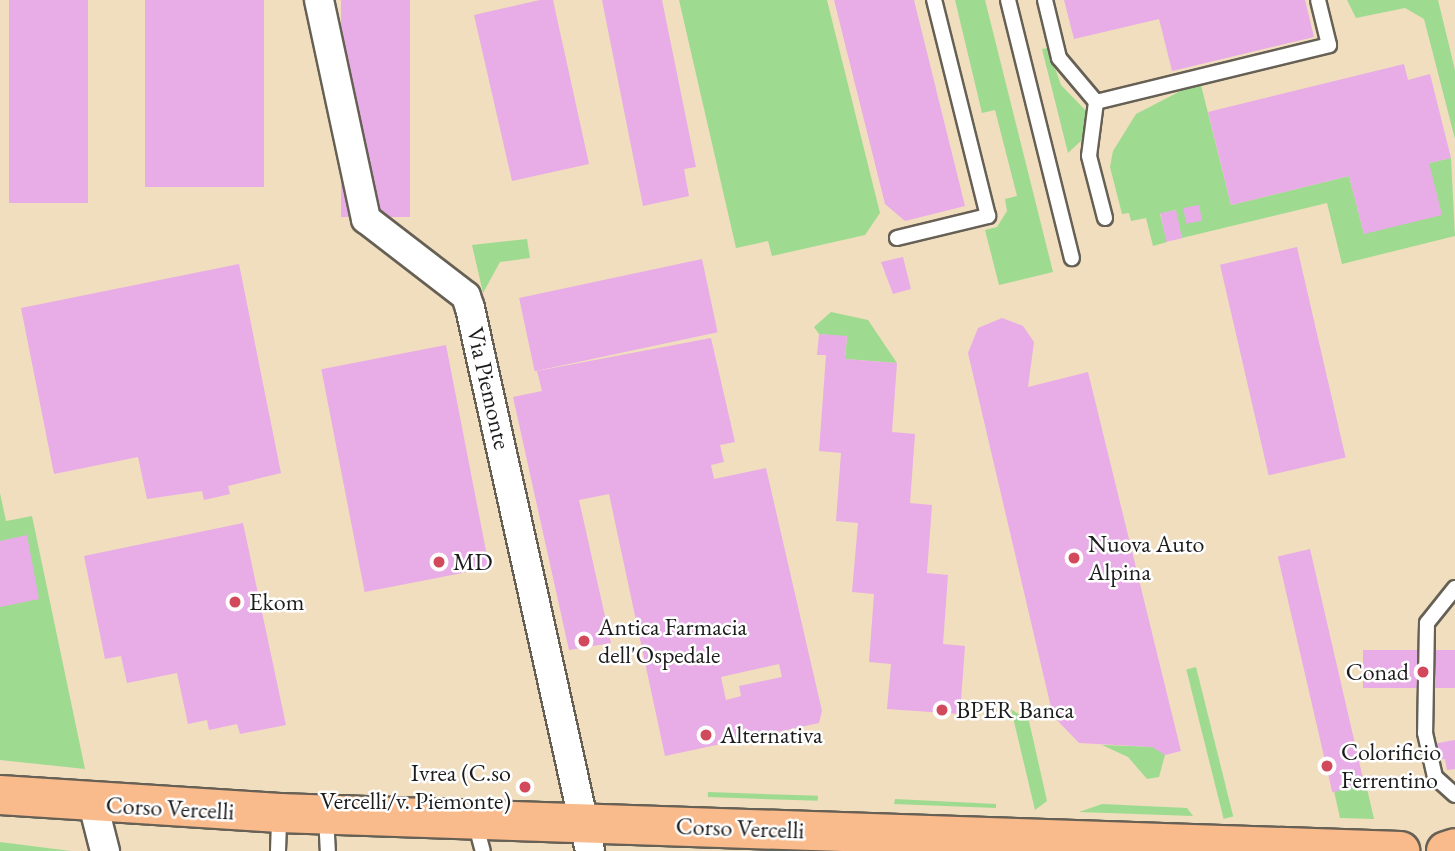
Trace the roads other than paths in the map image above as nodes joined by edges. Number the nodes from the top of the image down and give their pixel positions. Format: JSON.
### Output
{"nodes":[{"id":1,"x":319,"y":0,"type":"edge"},
{"id":2,"x":934,"y":0,"type":"edge"},
{"id":3,"x":1008,"y":0,"type":"edge"},
{"id":4,"x":1045,"y":0,"type":"edge"},
{"id":5,"x":1318,"y":0,"type":"edge"},
{"id":6,"x":1097,"y":102,"type":"junction"},
{"id":7,"x":1105,"y":218,"type":"dead end"},
{"id":8,"x":897,"y":238,"type":"dead end"},
{"id":9,"x":1072,"y":258,"type":"dead end"},
{"id":10,"x":1455,"y":588,"type":"edge"},
{"id":11,"x":0,"y":795,"type":"edge"},
{"id":12,"x":1455,"y":795,"type":"edge"},
{"id":13,"x":93,"y":804,"type":"junction"},
{"id":14,"x":279,"y":813,"type":"junction"},
{"id":15,"x":327,"y":833,"type":"edge"},
{"id":16,"x":478,"y":835,"type":"edge"},
{"id":17,"x":586,"y":837,"type":"edge"},
{"id":18,"x":1015,"y":844,"type":"edge"},
{"id":19,"x":1272,"y":848,"type":"edge"},
{"id":20,"x":1455,"y":848,"type":"edge"},
{"id":21,"x":104,"y":851,"type":"edge"},
{"id":22,"x":278,"y":851,"type":"edge"},
{"id":23,"x":1400,"y":851,"type":"edge"},
{"id":24,"x":1446,"y":851,"type":"edge"}],
"edges":[{"from":1,"to":17,"type":"street","name":"Via Piemonte"},
{"from":2,"to":8,"type":"lane"},
{"from":3,"to":9,"type":"lane"},
{"from":4,"to":6,"type":"lane"},
{"from":5,"to":6,"type":"lane"},
{"from":6,"to":7,"type":"lane"},
{"from":10,"to":12,"type":"lane"},
{"from":11,"to":13,"type":"main road","name":"Corso Vercelli"},
{"from":13,"to":14,"type":"main road","name":"Corso Vercelli"},
{"from":13,"to":21,"type":"street","name":"Corso Vercelli"},
{"from":14,"to":15,"type":"main road","name":"Corso Vercelli"},
{"from":14,"to":22,"type":"lane"},
{"from":15,"to":16,"type":"main road","name":"Corso Vercelli"},
{"from":16,"to":17,"type":"main road","name":"Corso Vercelli"},
{"from":17,"to":18,"type":"main road","name":"Corso Vercelli"},
{"from":18,"to":19,"type":"main road","name":"Corso Vercelli"},
{"from":19,"to":23,"type":"main road","name":"Corso Vercelli"},
{"from":20,"to":24,"type":"main road"}]}
